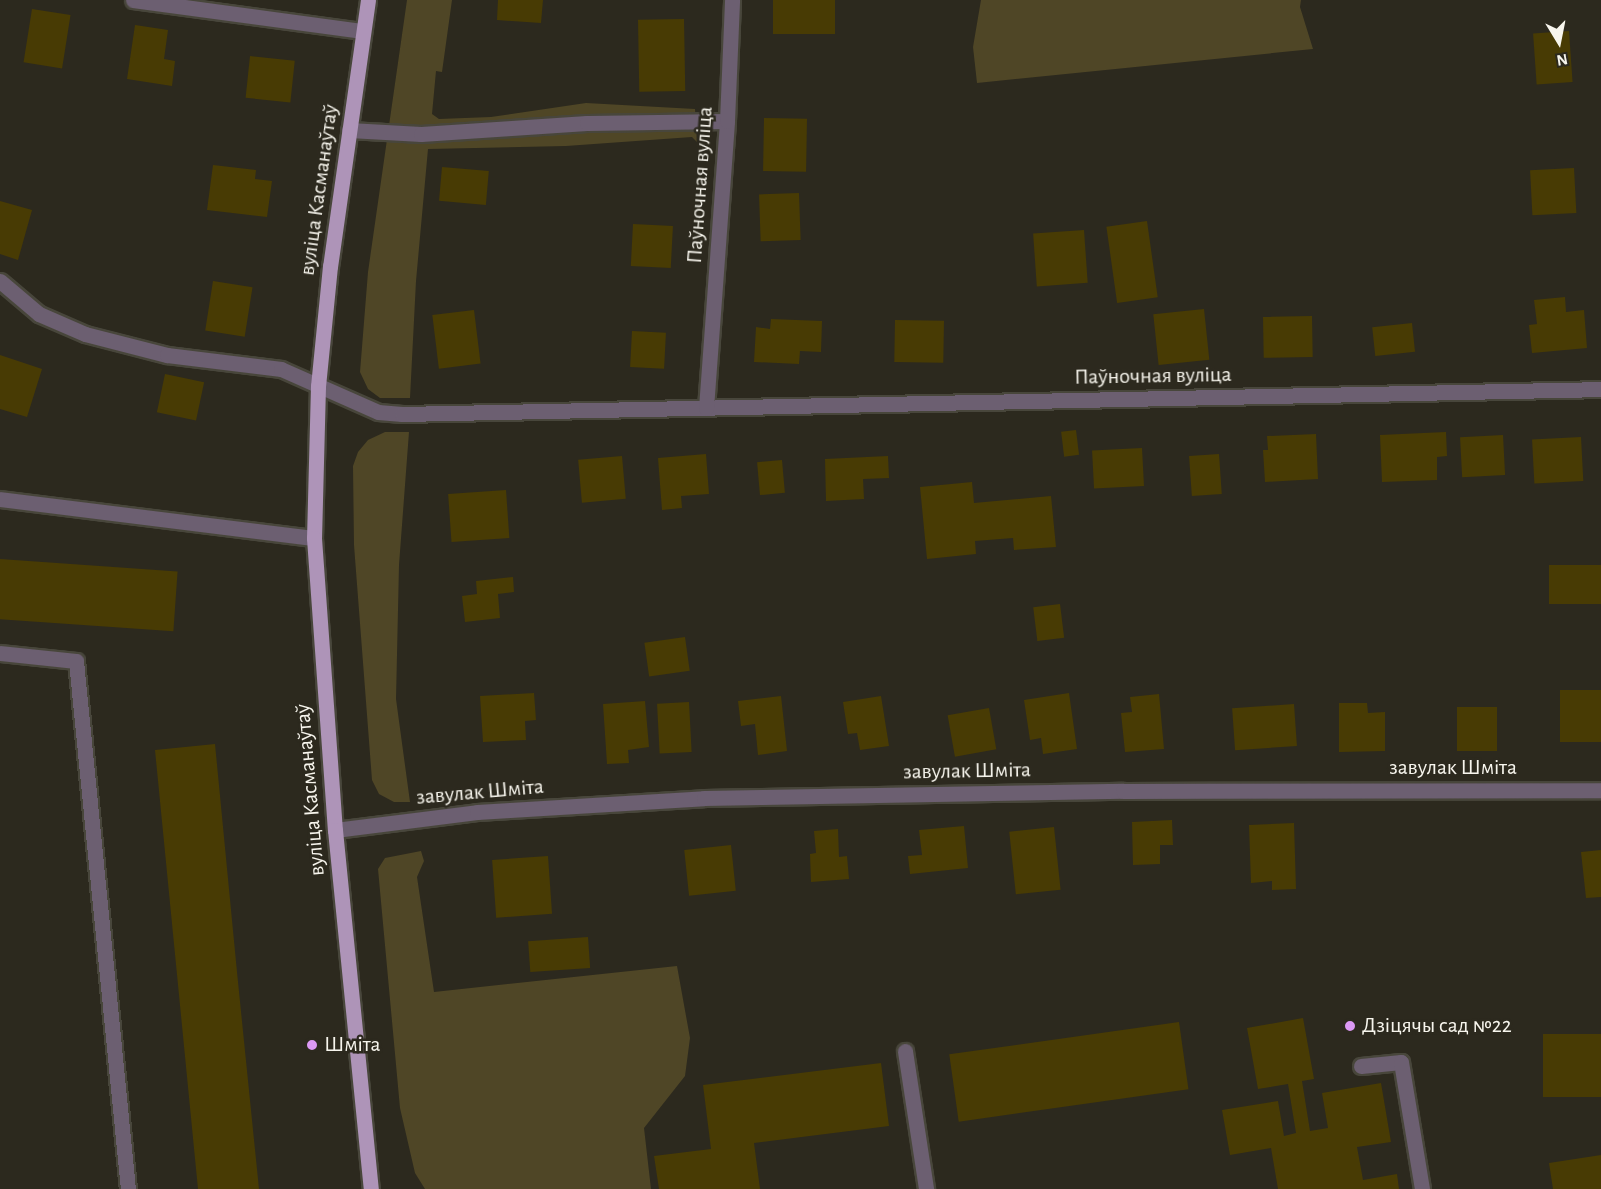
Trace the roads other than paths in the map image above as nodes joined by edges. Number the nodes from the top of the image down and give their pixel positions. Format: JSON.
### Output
{"nodes":[{"id":1,"x":133,"y":0,"type":"edge"},
{"id":2,"x":368,"y":0,"type":"edge"},
{"id":3,"x":732,"y":0,"type":"edge"},
{"id":4,"x":363,"y":31,"type":"junction"},
{"id":5,"x":727,"y":121,"type":"junction"},
{"id":6,"x":349,"y":130,"type":"junction"},
{"id":7,"x":0,"y":281,"type":"edge"},
{"id":8,"x":318,"y":386,"type":"junction"},
{"id":9,"x":1601,"y":389,"type":"edge"},
{"id":10,"x":705,"y":408,"type":"junction"},
{"id":11,"x":0,"y":499,"type":"edge"},
{"id":12,"x":314,"y":538,"type":"junction"},
{"id":13,"x":0,"y":653,"type":"edge"},
{"id":14,"x":1601,"y":790,"type":"edge"},
{"id":15,"x":335,"y":830,"type":"junction"},
{"id":16,"x":905,"y":1050,"type":"dead end"},
{"id":17,"x":1361,"y":1066,"type":"dead end"},
{"id":18,"x":128,"y":1189,"type":"edge"},
{"id":19,"x":371,"y":1189,"type":"edge"},
{"id":20,"x":926,"y":1189,"type":"edge"},
{"id":21,"x":1422,"y":1189,"type":"edge"}],
"edges":[{"from":1,"to":4,"type":"street"},
{"from":2,"to":4,"type":"main road","name":"вуліца Касманаўтаў"},
{"from":3,"to":5,"type":"street","name":"Паўночная вуліца"},
{"from":4,"to":6,"type":"main road","name":"вуліца Касманаўтаў"},
{"from":5,"to":6,"type":"street"},
{"from":5,"to":10,"type":"street","name":"Паўночная вуліца"},
{"from":6,"to":8,"type":"main road","name":"вуліца Касманаўтаў"},
{"from":7,"to":8,"type":"street"},
{"from":8,"to":10,"type":"street","name":"Паўночная вуліца"},
{"from":8,"to":12,"type":"main road","name":"вуліца Касманаўтаў"},
{"from":9,"to":10,"type":"street","name":"Паўночная вуліца"},
{"from":11,"to":12,"type":"street"},
{"from":12,"to":15,"type":"main road","name":"вуліца Касманаўтаў"},
{"from":13,"to":18,"type":"street"},
{"from":14,"to":15,"type":"street","name":"завулак Шміта"},
{"from":15,"to":19,"type":"main road","name":"вуліца Касманаўтаў"},
{"from":16,"to":20,"type":"street"},
{"from":17,"to":21,"type":"street"}]}
